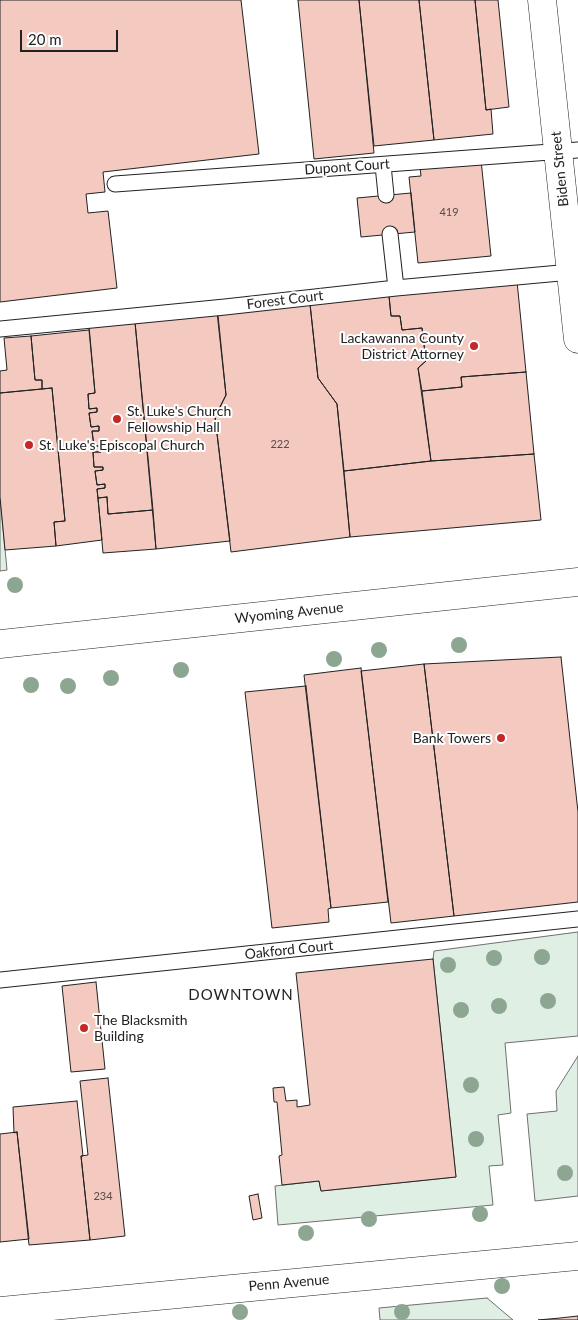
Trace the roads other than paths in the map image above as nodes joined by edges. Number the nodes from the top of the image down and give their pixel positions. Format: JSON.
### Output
{"nodes":[{"id":1,"x":542,"y":0,"type":"edge"},
{"id":2,"x":568,"y":151,"type":"edge"},
{"id":3,"x":383,"y":164,"type":"junction"},
{"id":4,"x":115,"y":184,"type":"dead end"},
{"id":5,"x":386,"y":195,"type":"dead end"},
{"id":6,"x":390,"y":234,"type":"dead end"},
{"id":7,"x":573,"y":242,"type":"edge"},
{"id":8,"x":571,"y":272,"type":"junction"},
{"id":9,"x":396,"y":288,"type":"junction"},
{"id":10,"x":0,"y":329,"type":"edge"},
{"id":11,"x":578,"y":339,"type":"edge"},
{"id":12,"x":578,"y":582,"type":"edge"},
{"id":13,"x":0,"y":644,"type":"edge"},
{"id":14,"x":578,"y":919,"type":"edge"},
{"id":15,"x":0,"y":980,"type":"edge"},
{"id":16,"x":578,"y":1256,"type":"edge"},
{"id":17,"x":0,"y":1311,"type":"edge"}],
"edges":[{"from":1,"to":2,"type":"main road","name":"Biden Street"},
{"from":2,"to":3,"type":"lane","name":"Dupont Court"},
{"from":2,"to":7,"type":"main road","name":"Biden Street"},
{"from":3,"to":4,"type":"lane","name":"Dupont Court"},
{"from":3,"to":5,"type":"lane"},
{"from":6,"to":9,"type":"lane"},
{"from":7,"to":8,"type":"main road","name":"Biden Street"},
{"from":8,"to":9,"type":"lane","name":"Forest Court"},
{"from":8,"to":11,"type":"main road","name":"Biden Street"},
{"from":9,"to":10,"type":"lane","name":"Forest Court"},
{"from":12,"to":13,"type":"main road","name":"Wyoming Avenue"},
{"from":14,"to":15,"type":"lane","name":"Oakford Court"},
{"from":16,"to":17,"type":"main road","name":"Penn Avenue"}]}
